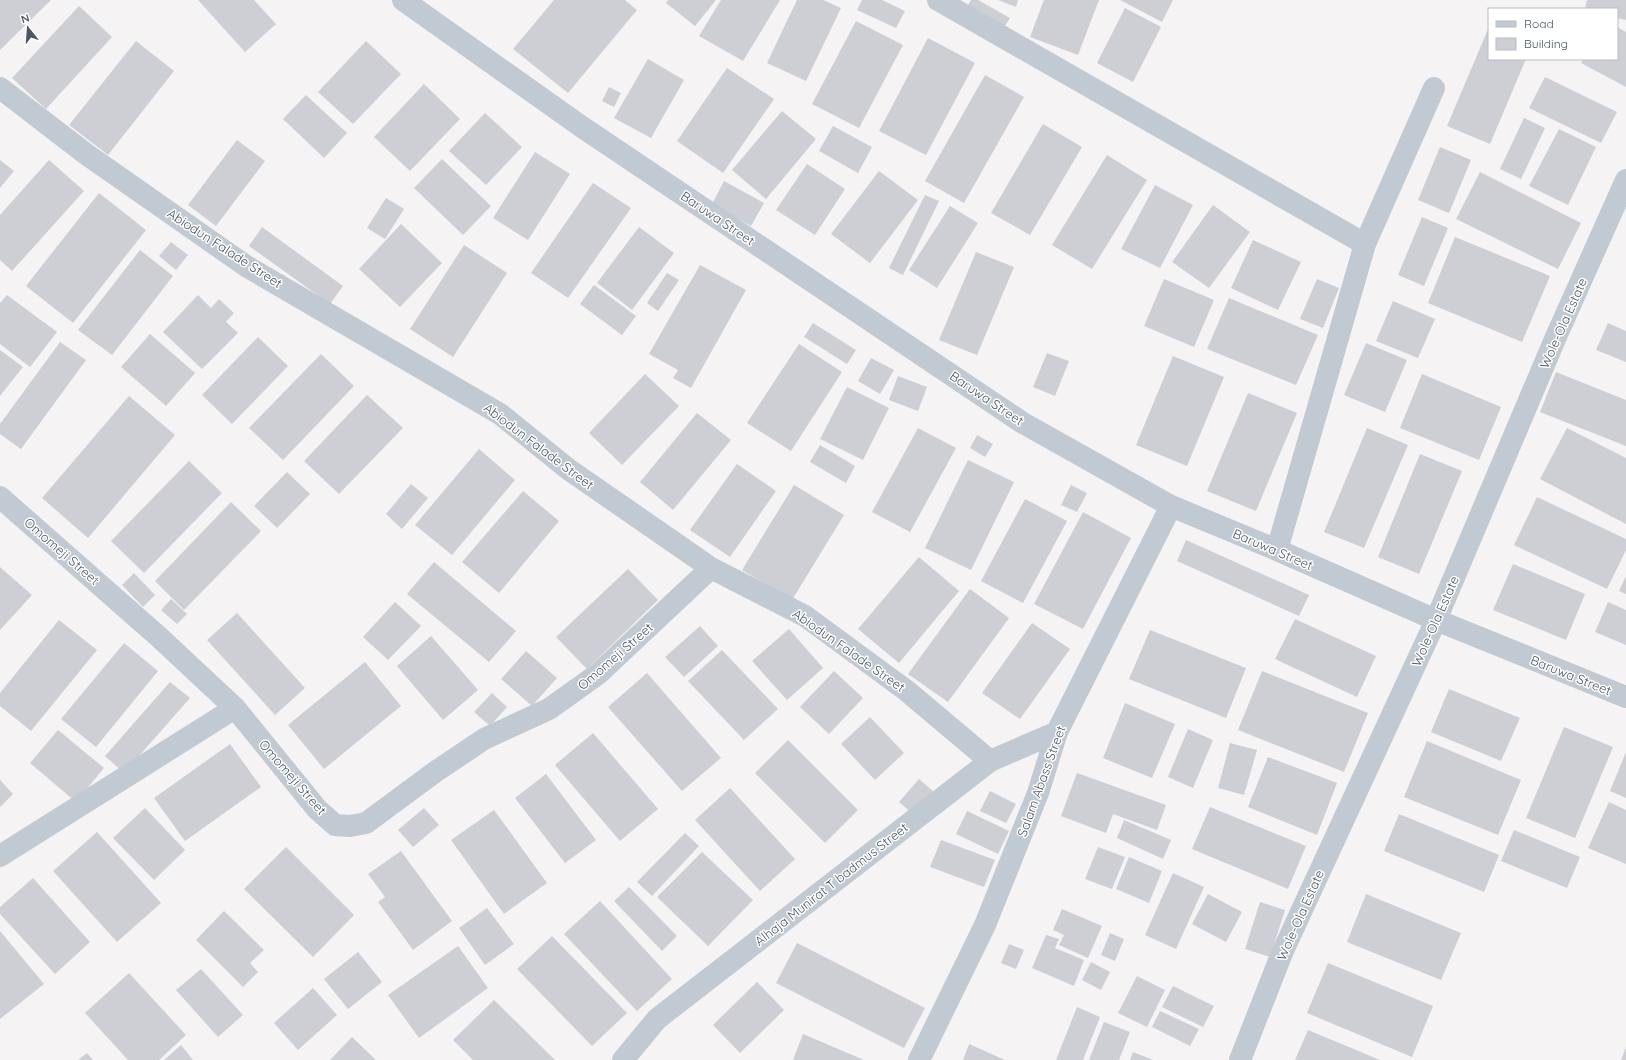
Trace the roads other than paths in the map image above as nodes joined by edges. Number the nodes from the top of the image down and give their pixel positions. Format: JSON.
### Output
{"nodes":[{"id":1,"x":403,"y":0,"type":"edge"},
{"id":2,"x":938,"y":0,"type":"edge"},
{"id":3,"x":0,"y":88,"type":"edge"},
{"id":4,"x":1434,"y":88,"type":"dead end"},
{"id":5,"x":1626,"y":180,"type":"edge"},
{"id":6,"x":1364,"y":244,"type":"junction"},
{"id":7,"x":0,"y":497,"type":"edge"},
{"id":8,"x":1171,"y":506,"type":"junction"},
{"id":9,"x":1277,"y":550,"type":"junction"},
{"id":10,"x":711,"y":568,"type":"junction"},
{"id":11,"x":1436,"y":620,"type":"junction"},
{"id":12,"x":1626,"y":697,"type":"edge"},
{"id":13,"x":235,"y":708,"type":"junction"},
{"id":14,"x":1057,"y":732,"type":"junction"},
{"id":15,"x":990,"y":761,"type":"junction"},
{"id":16,"x":0,"y":856,"type":"edge"},
{"id":17,"x":623,"y":1060,"type":"edge"},
{"id":18,"x":919,"y":1060,"type":"edge"},
{"id":19,"x":1240,"y":1060,"type":"edge"}],
"edges":[{"from":1,"to":8,"type":"street","name":"Baruwa Street"},
{"from":2,"to":6,"type":"street"},
{"from":3,"to":10,"type":"street","name":"Abiodun Falade Street"},
{"from":4,"to":6,"type":"street"},
{"from":5,"to":11,"type":"street","name":"Wole-Ola Estate"},
{"from":6,"to":9,"type":"street"},
{"from":7,"to":13,"type":"street","name":"Omomeji Street"},
{"from":8,"to":9,"type":"street","name":"Baruwa Street"},
{"from":8,"to":14,"type":"street","name":"Salam Abass Street"},
{"from":9,"to":11,"type":"street","name":"Baruwa Street"},
{"from":10,"to":13,"type":"street","name":"Omomeji Street"},
{"from":10,"to":15,"type":"street","name":"Abiodun Falade Street"},
{"from":11,"to":12,"type":"street","name":"Baruwa Street"},
{"from":11,"to":19,"type":"street","name":"Wole-Ola Estate"},
{"from":13,"to":16,"type":"street"},
{"from":14,"to":15,"type":"street","name":"Alhaja Munirat T badmus Street"},
{"from":14,"to":18,"type":"street","name":"Salam Abass Street"},
{"from":15,"to":17,"type":"street","name":"Alhaja Munirat T badmus Street"}]}
